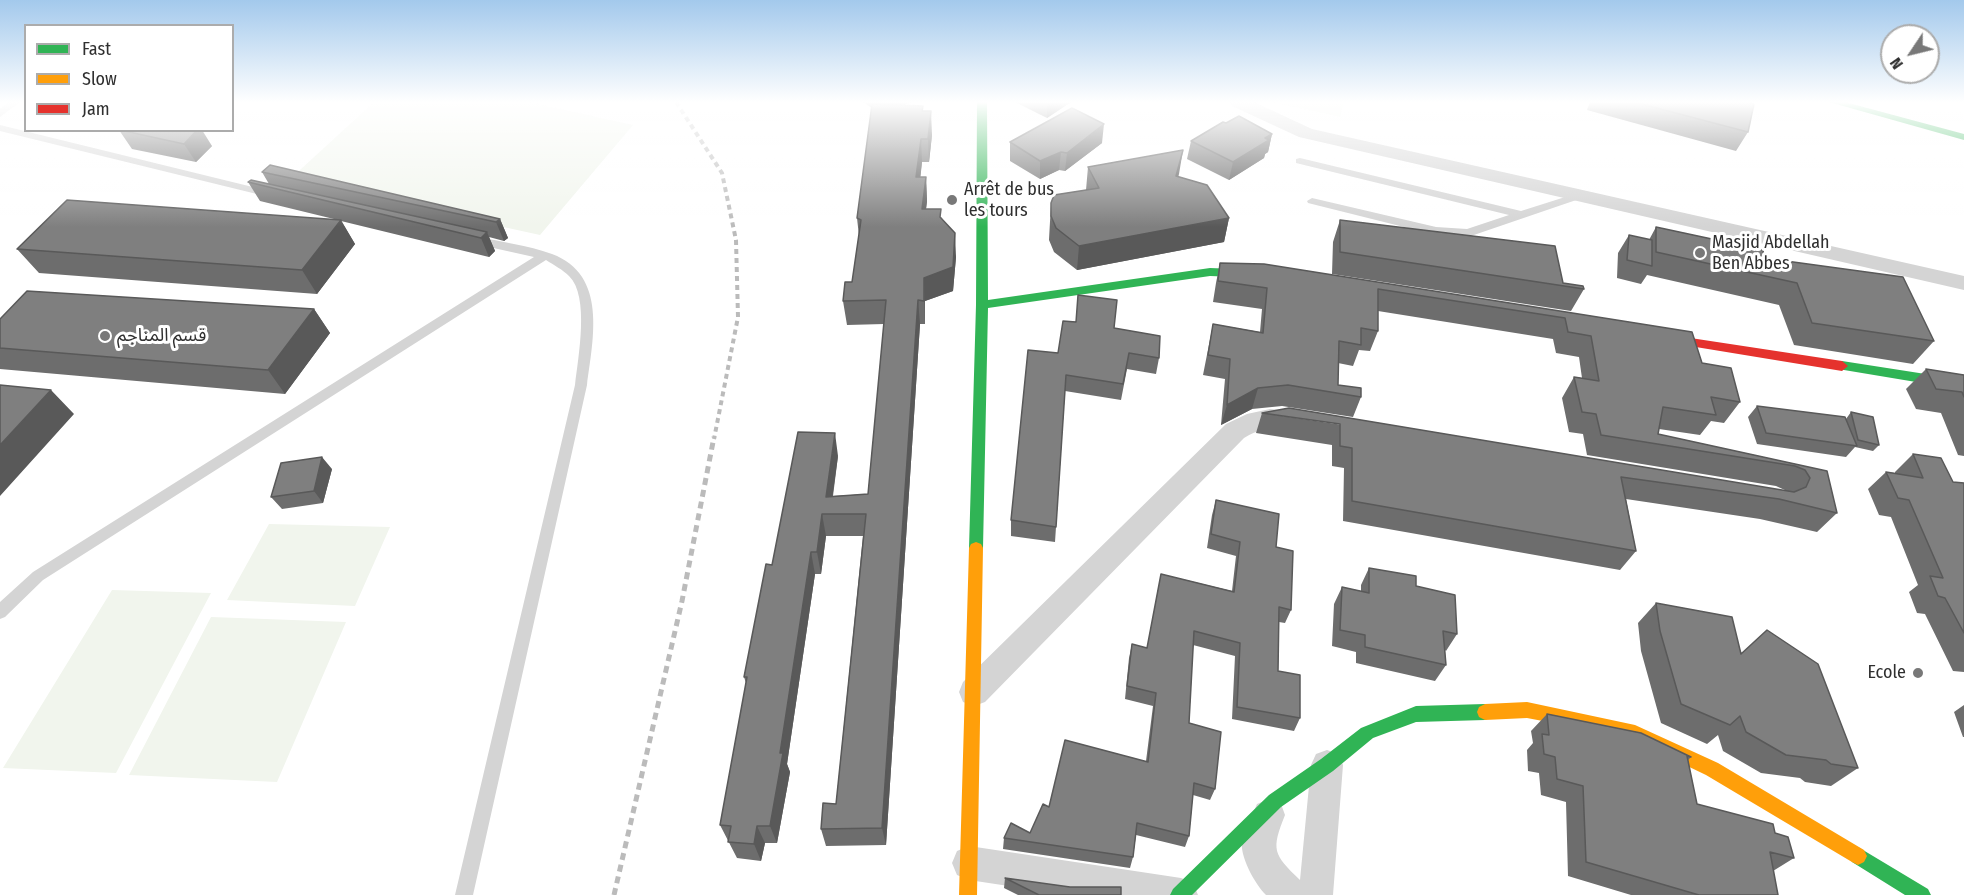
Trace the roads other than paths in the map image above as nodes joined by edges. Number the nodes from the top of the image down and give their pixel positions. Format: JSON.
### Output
{"nodes":[{"id":1,"x":64,"y":144,"type":"edge"},
{"id":2,"x":982,"y":144,"type":"edge"},
{"id":3,"x":1350,"y":144,"type":"edge"},
{"id":4,"x":1300,"y":161,"type":"dead end"},
{"id":5,"x":1581,"y":195,"type":"junction"},
{"id":6,"x":283,"y":198,"type":"edge"},
{"id":7,"x":1312,"y":201,"type":"dead end"},
{"id":8,"x":1521,"y":215,"type":"junction"},
{"id":9,"x":465,"y":238,"type":"edge"},
{"id":10,"x":544,"y":256,"type":"junction"},
{"id":11,"x":1271,"y":276,"type":"edge"},
{"id":12,"x":1964,"y":283,"type":"edge"},
{"id":13,"x":982,"y":305,"type":"junction"},
{"id":14,"x":1635,"y":333,"type":"edge"},
{"id":15,"x":1964,"y":385,"type":"edge"},
{"id":16,"x":1317,"y":423,"type":"edge"},
{"id":17,"x":0,"y":612,"type":"edge"},
{"id":18,"x":974,"y":692,"type":"junction"},
{"id":19,"x":1327,"y":765,"type":"junction"},
{"id":20,"x":1275,"y":801,"type":"junction"},
{"id":21,"x":968,"y":879,"type":"edge"},
{"id":22,"x":464,"y":895,"type":"edge"},
{"id":23,"x":1180,"y":895,"type":"edge"},
{"id":24,"x":1291,"y":895,"type":"edge"},
{"id":25,"x":1316,"y":895,"type":"edge"},
{"id":26,"x":1922,"y":895,"type":"edge"}],
"edges":[{"from":1,"to":6,"type":"lane"},
{"from":2,"to":13,"type":"street"},
{"from":3,"to":5,"type":"street"},
{"from":4,"to":8,"type":"lane"},
{"from":5,"to":8,"type":"lane"},
{"from":5,"to":12,"type":"street"},
{"from":7,"to":8,"type":"lane"},
{"from":9,"to":10,"type":"lane"},
{"from":10,"to":17,"type":"lane"},
{"from":10,"to":22,"type":"lane"},
{"from":11,"to":13,"type":"street"},
{"from":13,"to":18,"type":"street"},
{"from":14,"to":15,"type":"street"},
{"from":16,"to":18,"type":"street"},
{"from":18,"to":21,"type":"street"},
{"from":19,"to":20,"type":"street"},
{"from":19,"to":25,"type":"street"},
{"from":19,"to":26,"type":"street"},
{"from":20,"to":23,"type":"street"},
{"from":20,"to":24,"type":"street"},
{"from":21,"to":23,"type":"street"}]}
